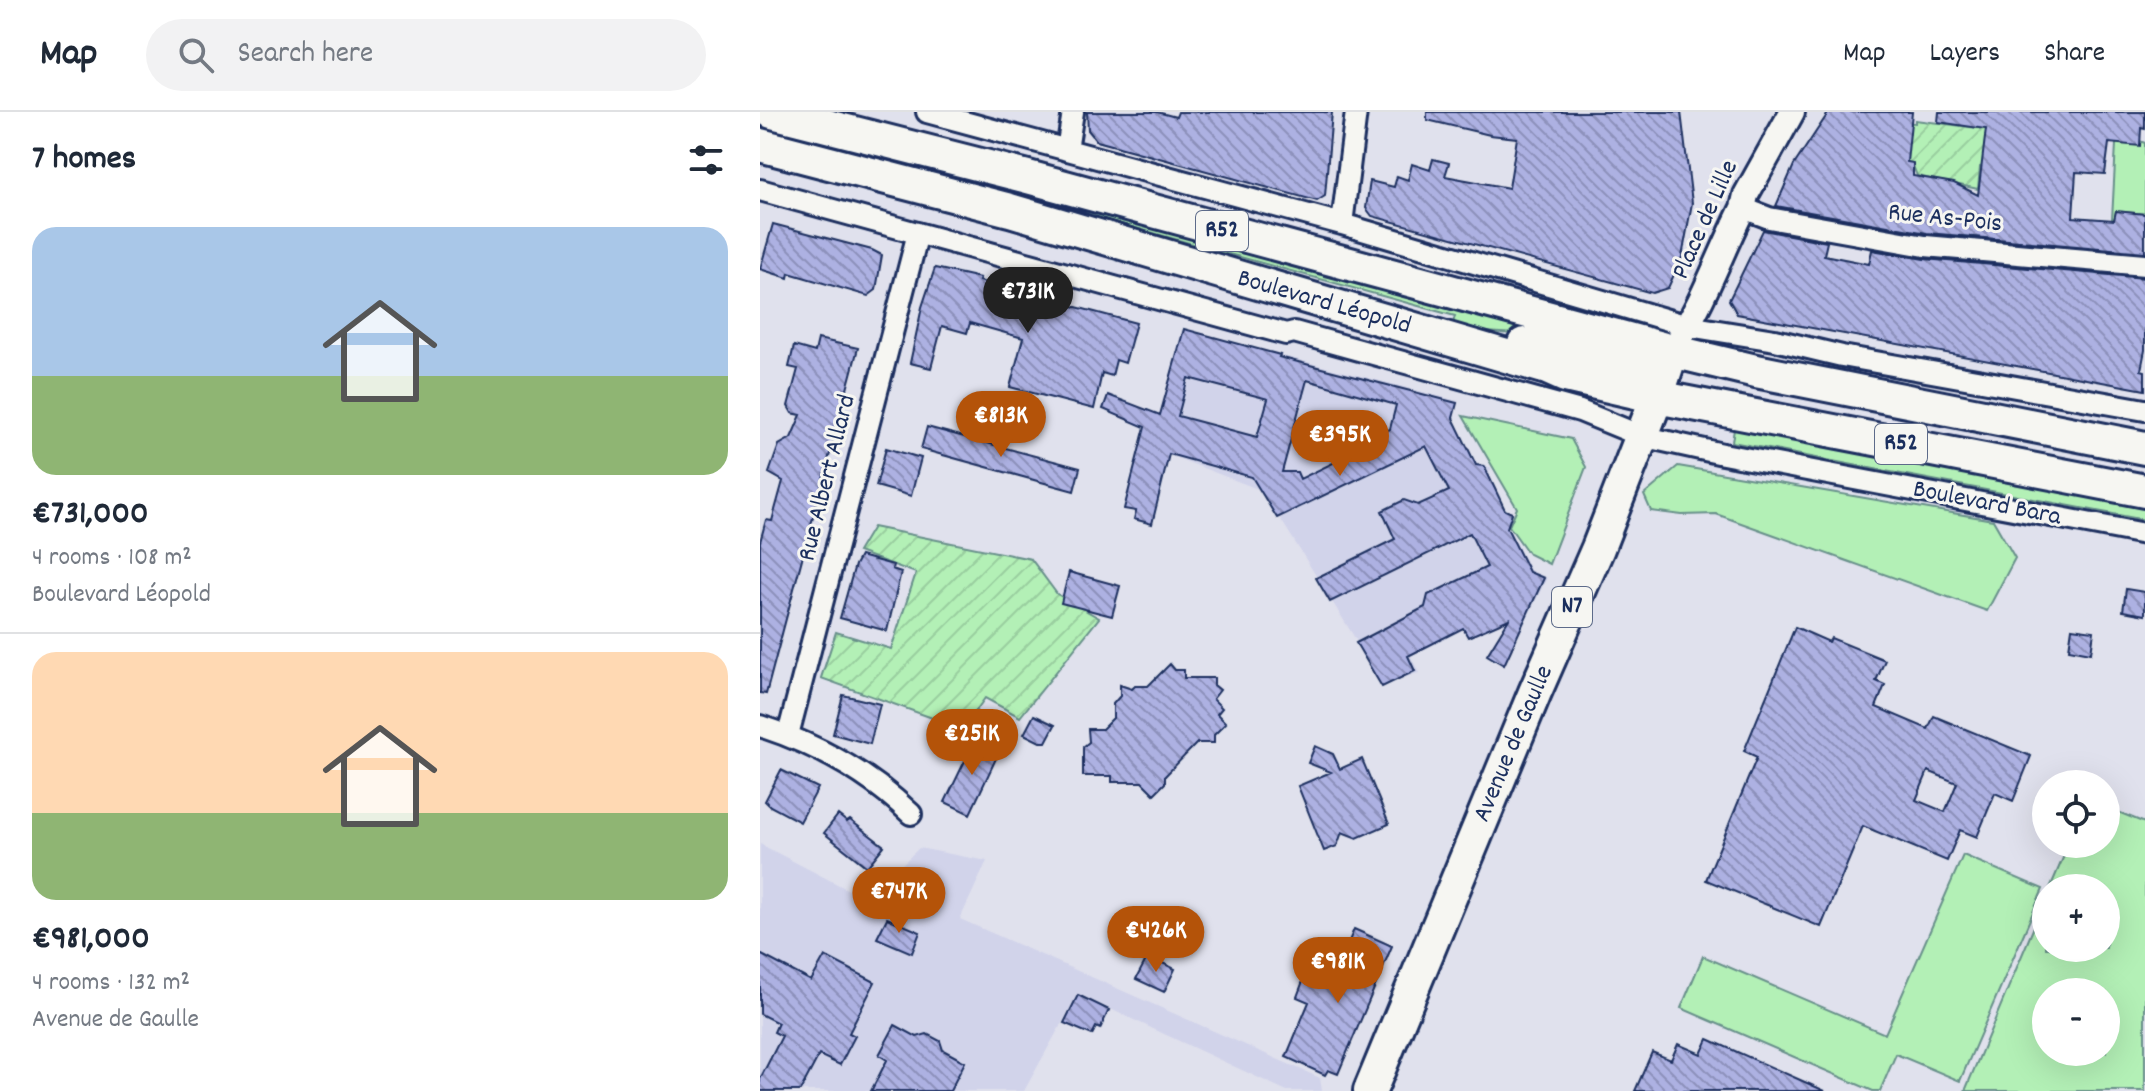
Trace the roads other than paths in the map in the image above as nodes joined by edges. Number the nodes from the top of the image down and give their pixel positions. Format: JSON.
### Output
{"nodes":[{"id":1,"x":772,"y":112,"type":"edge"},
{"id":2,"x":927,"y":112,"type":"edge"},
{"id":3,"x":1073,"y":112,"type":"edge"},
{"id":4,"x":1356,"y":112,"type":"edge"},
{"id":5,"x":1792,"y":112,"type":"edge"},
{"id":6,"x":760,"y":145,"type":"edge"},
{"id":7,"x":1067,"y":150,"type":"junction"},
{"id":8,"x":760,"y":190,"type":"edge"},
{"id":9,"x":1743,"y":208,"type":"junction"},
{"id":10,"x":1342,"y":224,"type":"junction"},
{"id":11,"x":918,"y":233,"type":"junction"},
{"id":12,"x":2145,"y":265,"type":"edge"},
{"id":13,"x":1670,"y":363,"type":"junction"},
{"id":14,"x":2145,"y":410,"type":"edge"},
{"id":15,"x":1641,"y":436,"type":"junction"},
{"id":16,"x":2145,"y":448,"type":"edge"},
{"id":17,"x":2145,"y":491,"type":"edge"},
{"id":18,"x":2145,"y":534,"type":"edge"},
{"id":19,"x":760,"y":726,"type":"edge"},
{"id":20,"x":788,"y":735,"type":"junction"},
{"id":21,"x":911,"y":814,"type":"dead end"},
{"id":22,"x":1370,"y":1091,"type":"edge"}],
"edges":[{"from":1,"to":13,"type":"main road","name":"Boulevard Léopold","number":"R52"},
{"from":2,"to":7,"type":"street"},
{"from":3,"to":7,"type":"street"},
{"from":4,"to":10,"type":"street"},
{"from":5,"to":9,"type":"street","name":"Place de Lille"},
{"from":6,"to":13,"type":"main road","name":"Boulevard Léopold","number":"R52"},
{"from":7,"to":10,"type":"street"},
{"from":8,"to":11,"type":"street","name":"Boulevard Léopold"},
{"from":9,"to":12,"type":"street","name":"Rue As-Pois"},
{"from":9,"to":13,"type":"street","name":"Place de Lille"},
{"from":10,"to":13,"type":"street"},
{"from":11,"to":15,"type":"street","name":"Boulevard Léopold"},
{"from":11,"to":20,"type":"street","name":"Rue Albert Allard"},
{"from":13,"to":14,"type":"street"},
{"from":13,"to":15,"type":"main road","name":"Avenue de Gaulle","number":"N7"},
{"from":13,"to":16,"type":"main road","number":"R52"},
{"from":13,"to":17,"type":"main road","name":"Boulevard Bara","number":"R52"},
{"from":15,"to":18,"type":"street","name":"Boulevard Bara"},
{"from":15,"to":22,"type":"main road","name":"Avenue de Gaulle","number":"N7"},
{"from":19,"to":20,"type":"street"},
{"from":20,"to":21,"type":"street"}]}
